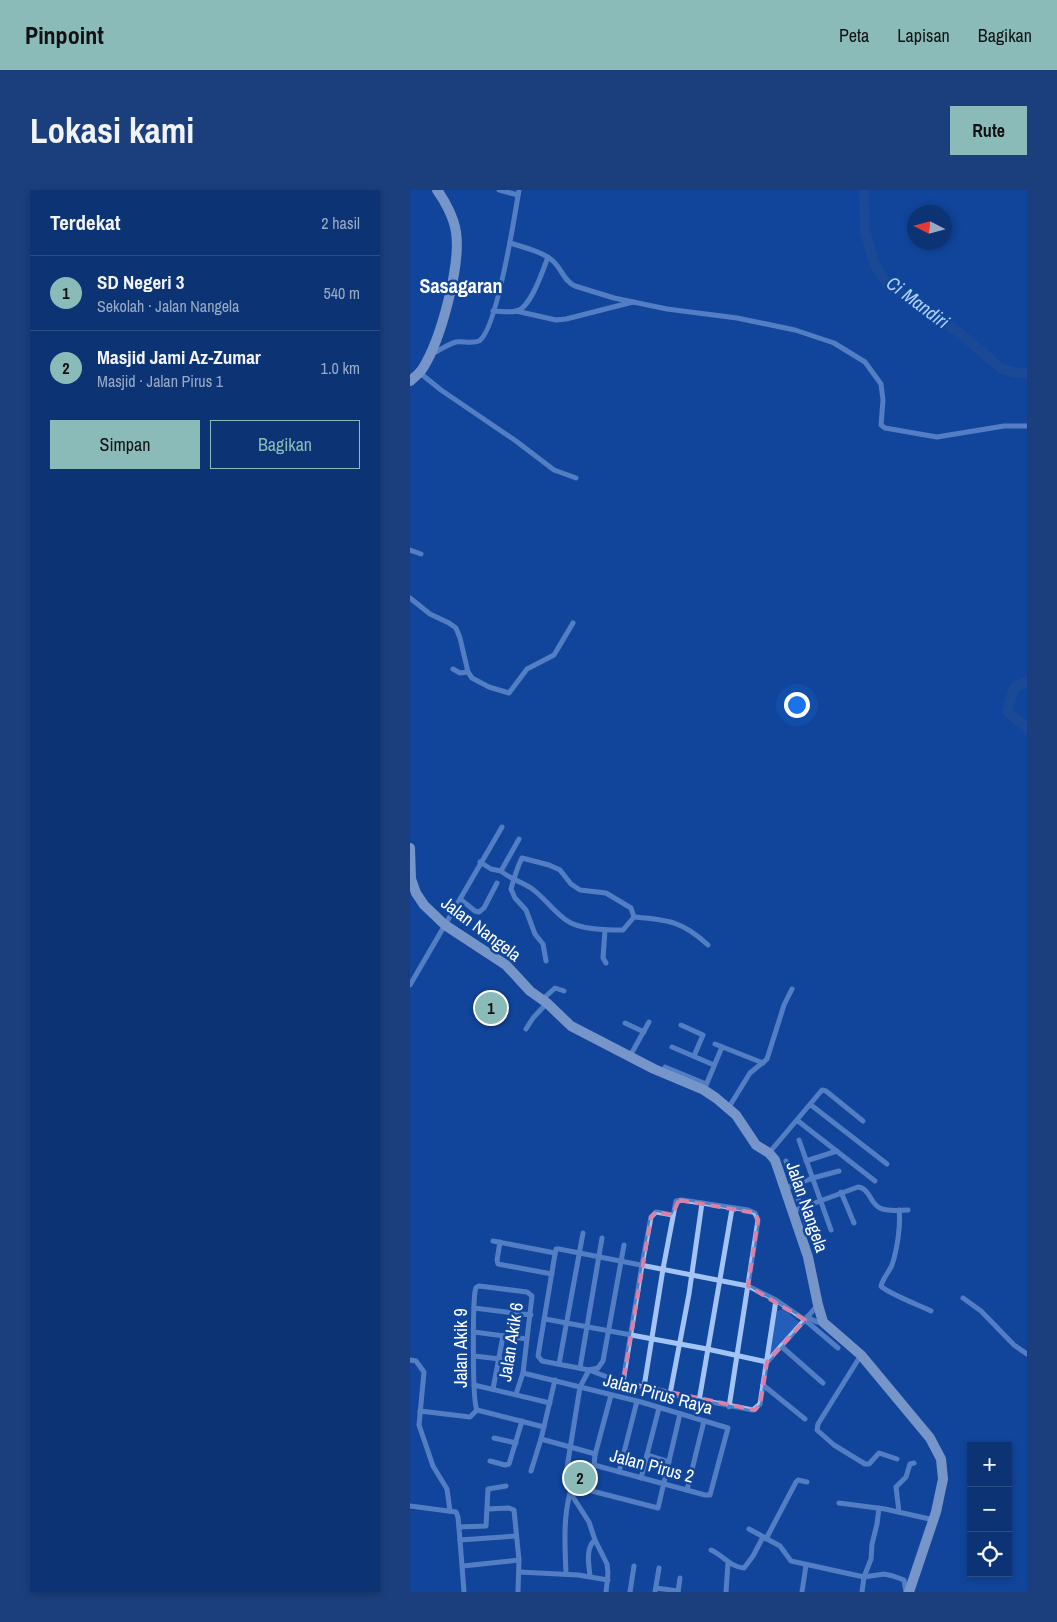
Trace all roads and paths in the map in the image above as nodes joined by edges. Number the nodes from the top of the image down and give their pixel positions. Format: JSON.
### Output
{"nodes":[{"id":1,"x":438,"y":190,"type":"edge"},
{"id":2,"x":499,"y":190,"type":"edge"},
{"id":3,"x":519,"y":192,"type":"edge"},
{"id":4,"x":510,"y":243,"type":"junction"},
{"id":5,"x":548,"y":257,"type":"junction"},
{"id":6,"x":634,"y":302,"type":"junction"},
{"id":7,"x":493,"y":311,"type":"junction"},
{"id":8,"x":516,"y":311,"type":"junction"},
{"id":9,"x":430,"y":355,"type":"junction"},
{"id":10,"x":420,"y":373,"type":"junction"},
{"id":11,"x":410,"y":381,"type":"edge"},
{"id":12,"x":1027,"y":426,"type":"edge"},
{"id":13,"x":576,"y":478,"type":"dead end"},
{"id":14,"x":410,"y":550,"type":"edge"},
{"id":15,"x":421,"y":554,"type":"dead end"},
{"id":16,"x":410,"y":598,"type":"edge"},
{"id":17,"x":573,"y":622,"type":"dead end"},
{"id":18,"x":453,"y":669,"type":"dead end"},
{"id":19,"x":468,"y":672,"type":"junction"},
{"id":20,"x":502,"y":826,"type":"dead end"},
{"id":21,"x":519,"y":839,"type":"dead end"},
{"id":22,"x":410,"y":848,"type":"edge"},
{"id":23,"x":480,"y":862,"type":"junction"},
{"id":24,"x":501,"y":871,"type":"junction"},
{"id":25,"x":515,"y":879,"type":"junction"},
{"id":26,"x":497,"y":883,"type":"dead end"},
{"id":27,"x":460,"y":899,"type":"junction"},
{"id":28,"x":634,"y":917,"type":"junction"},
{"id":29,"x":444,"y":925,"type":"junction"},
{"id":30,"x":605,"y":930,"type":"junction"},
{"id":31,"x":708,"y":945,"type":"dead end"},
{"id":32,"x":546,"y":961,"type":"dead end"},
{"id":33,"x":606,"y":963,"type":"dead end"},
{"id":34,"x":410,"y":985,"type":"edge"},
{"id":35,"x":792,"y":989,"type":"dead end"},
{"id":36,"x":564,"y":991,"type":"dead end"},
{"id":37,"x":545,"y":1001,"type":"junction"},
{"id":38,"x":649,"y":1022,"type":"dead end"},
{"id":39,"x":625,"y":1023,"type":"dead end"},
{"id":40,"x":681,"y":1025,"type":"dead end"},
{"id":41,"x":526,"y":1029,"type":"dead end"},
{"id":42,"x":644,"y":1032,"type":"junction"},
{"id":43,"x":715,"y":1044,"type":"dead end"},
{"id":44,"x":672,"y":1046,"type":"dead end"},
{"id":45,"x":722,"y":1047,"type":"junction"},
{"id":46,"x":629,"y":1056,"type":"junction"},
{"id":47,"x":694,"y":1056,"type":"junction"},
{"id":48,"x":763,"y":1062,"type":"junction"},
{"id":49,"x":714,"y":1065,"type":"junction"},
{"id":50,"x":665,"y":1067,"type":"dead end"},
{"id":51,"x":705,"y":1087,"type":"junction"},
{"id":52,"x":810,"y":1105,"type":"junction"},
{"id":53,"x":729,"y":1108,"type":"junction"},
{"id":54,"x":798,"y":1121,"type":"junction"},
{"id":55,"x":863,"y":1121,"type":"dead end"},
{"id":56,"x":799,"y":1140,"type":"dead end"},
{"id":57,"x":837,"y":1151,"type":"junction"},
{"id":58,"x":769,"y":1153,"type":"junction"},
{"id":59,"x":786,"y":1161,"type":"dead end"},
{"id":60,"x":806,"y":1161,"type":"junction"},
{"id":61,"x":887,"y":1164,"type":"dead end"},
{"id":62,"x":840,"y":1170,"type":"dead end"},
{"id":63,"x":812,"y":1178,"type":"junction"},
{"id":64,"x":875,"y":1181,"type":"dead end"},
{"id":65,"x":790,"y":1186,"type":"junction"},
{"id":66,"x":841,"y":1192,"type":"junction"},
{"id":67,"x":820,"y":1200,"type":"junction"},
{"id":68,"x":702,"y":1204,"type":"junction"},
{"id":69,"x":732,"y":1208,"type":"junction"},
{"id":70,"x":797,"y":1209,"type":"junction"},
{"id":71,"x":899,"y":1210,"type":"junction"},
{"id":72,"x":908,"y":1210,"type":"dead end"},
{"id":73,"x":673,"y":1215,"type":"junction"},
{"id":74,"x":854,"y":1223,"type":"dead end"},
{"id":75,"x":831,"y":1230,"type":"dead end"},
{"id":76,"x":809,"y":1232,"type":"dead end"},
{"id":77,"x":583,"y":1234,"type":"dead end"},
{"id":78,"x":602,"y":1238,"type":"dead end"},
{"id":79,"x":493,"y":1241,"type":"dead end"},
{"id":80,"x":500,"y":1242,"type":"junction"},
{"id":81,"x":624,"y":1245,"type":"dead end"},
{"id":82,"x":579,"y":1252,"type":"junction"},
{"id":83,"x":555,"y":1253,"type":"junction"},
{"id":84,"x":599,"y":1256,"type":"junction"},
{"id":85,"x":621,"y":1260,"type":"junction"},
{"id":86,"x":642,"y":1265,"type":"junction"},
{"id":87,"x":663,"y":1269,"type":"junction"},
{"id":88,"x":552,"y":1274,"type":"junction"},
{"id":89,"x":691,"y":1274,"type":"junction"},
{"id":90,"x":719,"y":1280,"type":"junction"},
{"id":91,"x":748,"y":1286,"type":"junction"},
{"id":92,"x":530,"y":1294,"type":"joint"},
{"id":93,"x":963,"y":1298,"type":"dead end"},
{"id":94,"x":776,"y":1300,"type":"junction"},
{"id":95,"x":818,"y":1305,"type":"junction"},
{"id":96,"x":474,"y":1308,"type":"junction"},
{"id":97,"x":931,"y":1311,"type":"dead end"},
{"id":98,"x":530,"y":1315,"type":"junction"},
{"id":99,"x":806,"y":1318,"type":"junction"},
{"id":100,"x":545,"y":1319,"type":"junction"},
{"id":101,"x":823,"y":1322,"type":"junction"},
{"id":102,"x":566,"y":1324,"type":"junction"},
{"id":103,"x":587,"y":1328,"type":"junction"},
{"id":104,"x":474,"y":1332,"type":"junction"},
{"id":105,"x":608,"y":1332,"type":"junction"},
{"id":106,"x":503,"y":1336,"type":"junction"},
{"id":107,"x":630,"y":1336,"type":"junction"},
{"id":108,"x":527,"y":1339,"type":"junction"},
{"id":109,"x":652,"y":1339,"type":"junction"},
{"id":110,"x":679,"y":1344,"type":"junction"},
{"id":111,"x":781,"y":1346,"type":"junction"},
{"id":112,"x":838,"y":1348,"type":"dead end"},
{"id":113,"x":707,"y":1349,"type":"junction"},
{"id":114,"x":1027,"y":1354,"type":"edge"},
{"id":115,"x":737,"y":1355,"type":"junction"},
{"id":116,"x":861,"y":1355,"type":"junction"},
{"id":117,"x":474,"y":1356,"type":"junction"},
{"id":118,"x":500,"y":1359,"type":"junction"},
{"id":119,"x":410,"y":1360,"type":"edge"},
{"id":120,"x":767,"y":1362,"type":"junction"},
{"id":121,"x":559,"y":1364,"type":"junction"},
{"id":122,"x":580,"y":1368,"type":"junction"},
{"id":123,"x":587,"y":1371,"type":"junction"},
{"id":124,"x":523,"y":1373,"type":"junction"},
{"id":125,"x":555,"y":1380,"type":"junction"},
{"id":126,"x":623,"y":1382,"type":"junction"},
{"id":127,"x":823,"y":1383,"type":"dead end"},
{"id":128,"x":474,"y":1385,"type":"junction"},
{"id":129,"x":763,"y":1385,"type":"junction"},
{"id":130,"x":580,"y":1386,"type":"junction"},
{"id":131,"x":644,"y":1387,"type":"junction"},
{"id":132,"x":494,"y":1389,"type":"junction"},
{"id":133,"x":516,"y":1394,"type":"junction"},
{"id":134,"x":670,"y":1394,"type":"junction"},
{"id":135,"x":612,"y":1395,"type":"junction"},
{"id":136,"x":637,"y":1401,"type":"junction"},
{"id":137,"x":698,"y":1401,"type":"junction"},
{"id":138,"x":550,"y":1403,"type":"junction"},
{"id":139,"x":729,"y":1406,"type":"junction"},
{"id":140,"x":659,"y":1408,"type":"junction"},
{"id":141,"x":420,"y":1410,"type":"junction"},
{"id":142,"x":477,"y":1410,"type":"junction"},
{"id":143,"x":680,"y":1414,"type":"junction"},
{"id":144,"x":805,"y":1419,"type":"dead end"},
{"id":145,"x":522,"y":1421,"type":"junction"},
{"id":146,"x":704,"y":1421,"type":"junction"},
{"id":147,"x":544,"y":1426,"type":"junction"},
{"id":148,"x":494,"y":1438,"type":"dead end"},
{"id":149,"x":542,"y":1439,"type":"junction"},
{"id":150,"x":516,"y":1443,"type":"junction"},
{"id":151,"x":570,"y":1446,"type":"junction"},
{"id":152,"x":595,"y":1455,"type":"junction"},
{"id":153,"x":647,"y":1455,"type":"junction"},
{"id":154,"x":897,"y":1459,"type":"dead end"},
{"id":155,"x":490,"y":1461,"type":"dead end"},
{"id":156,"x":669,"y":1462,"type":"junction"},
{"id":157,"x":914,"y":1463,"type":"dead end"},
{"id":158,"x":594,"y":1465,"type":"junction"},
{"id":159,"x":531,"y":1471,"type":"dead end"},
{"id":160,"x":619,"y":1472,"type":"junction"},
{"id":161,"x":641,"y":1478,"type":"junction"},
{"id":162,"x":567,"y":1482,"type":"junction"},
{"id":163,"x":807,"y":1482,"type":"dead end"},
{"id":164,"x":664,"y":1484,"type":"junction"},
{"id":165,"x":506,"y":1486,"type":"dead end"},
{"id":166,"x":588,"y":1490,"type":"junction"},
{"id":167,"x":687,"y":1490,"type":"junction"},
{"id":168,"x":570,"y":1492,"type":"junction"},
{"id":169,"x":710,"y":1495,"type":"joint"},
{"id":170,"x":839,"y":1503,"type":"dead end"},
{"id":171,"x":410,"y":1506,"type":"edge"},
{"id":172,"x":879,"y":1508,"type":"junction"},
{"id":173,"x":487,"y":1509,"type":"junction"},
{"id":174,"x":450,"y":1511,"type":"junction"},
{"id":175,"x":899,"y":1512,"type":"junction"},
{"id":176,"x":934,"y":1520,"type":"junction"},
{"id":177,"x":459,"y":1527,"type":"junction"},
{"id":178,"x":749,"y":1529,"type":"dead end"},
{"id":179,"x":516,"y":1536,"type":"junction"},
{"id":180,"x":764,"y":1538,"type":"junction"},
{"id":181,"x":460,"y":1540,"type":"junction"},
{"id":182,"x":595,"y":1540,"type":"junction"},
{"id":183,"x":711,"y":1550,"type":"dead end"},
{"id":184,"x":519,"y":1560,"type":"junction"},
{"id":185,"x":728,"y":1563,"type":"junction"},
{"id":186,"x":806,"y":1565,"type":"junction"},
{"id":187,"x":463,"y":1566,"type":"junction"},
{"id":188,"x":634,"y":1566,"type":"dead end"},
{"id":189,"x":659,"y":1568,"type":"dead end"},
{"id":190,"x":519,"y":1572,"type":"junction"},
{"id":191,"x":566,"y":1574,"type":"junction"},
{"id":192,"x":590,"y":1576,"type":"junction"},
{"id":193,"x":864,"y":1576,"type":"junction"},
{"id":194,"x":680,"y":1578,"type":"dead end"},
{"id":195,"x":608,"y":1580,"type":"junction"},
{"id":196,"x":655,"y":1590,"type":"edge"},
{"id":197,"x":464,"y":1592,"type":"edge"},
{"id":198,"x":518,"y":1592,"type":"edge"},
{"id":199,"x":606,"y":1592,"type":"edge"},
{"id":200,"x":630,"y":1592,"type":"edge"},
{"id":201,"x":678,"y":1592,"type":"edge"},
{"id":202,"x":726,"y":1592,"type":"edge"},
{"id":203,"x":802,"y":1592,"type":"edge"},
{"id":204,"x":862,"y":1592,"type":"edge"},
{"id":205,"x":908,"y":1592,"type":"edge"}],
"edges":[{"from":1,"to":9,"type":"main road"},
{"from":2,"to":3,"type":"street"},
{"from":3,"to":4,"type":"street"},
{"from":4,"to":5,"type":"street"},
{"from":4,"to":7,"type":"street"},
{"from":5,"to":6,"type":"street"},
{"from":5,"to":8,"type":"street"},
{"from":6,"to":8,"type":"street"},
{"from":6,"to":12,"type":"street"},
{"from":7,"to":8,"type":"street"},
{"from":7,"to":9,"type":"street"},
{"from":9,"to":10,"type":"main road"},
{"from":10,"to":11,"type":"main road"},
{"from":10,"to":13,"type":"street"},
{"from":14,"to":15,"type":"street"},
{"from":16,"to":19,"type":"street"},
{"from":17,"to":19,"type":"street"},
{"from":18,"to":19,"type":"street"},
{"from":20,"to":23,"type":"street"},
{"from":21,"to":24,"type":"street"},
{"from":22,"to":29,"type":"main road","name":"Jalan Nangela"},
{"from":23,"to":24,"type":"street"},
{"from":23,"to":27,"type":"street"},
{"from":24,"to":25,"type":"street"},
{"from":25,"to":28,"type":"street"},
{"from":25,"to":30,"type":"street"},
{"from":25,"to":32,"type":"street"},
{"from":26,"to":27,"type":"street"},
{"from":27,"to":29,"type":"street"},
{"from":28,"to":30,"type":"street"},
{"from":28,"to":31,"type":"street"},
{"from":29,"to":34,"type":"street"},
{"from":29,"to":37,"type":"main road","name":"Jalan Nangela"},
{"from":30,"to":33,"type":"street"},
{"from":35,"to":48,"type":"street"},
{"from":36,"to":37,"type":"street"},
{"from":37,"to":41,"type":"street"},
{"from":37,"to":46,"type":"main road","name":"Jalan Nangela"},
{"from":38,"to":42,"type":"street"},
{"from":39,"to":42,"type":"street"},
{"from":40,"to":47,"type":"street"},
{"from":42,"to":46,"type":"street"},
{"from":43,"to":45,"type":"street"},
{"from":44,"to":47,"type":"street"},
{"from":45,"to":48,"type":"street"},
{"from":45,"to":49,"type":"street"},
{"from":46,"to":51,"type":"main road","name":"Jalan Nangela"},
{"from":47,"to":49,"type":"street"},
{"from":48,"to":53,"type":"street"},
{"from":49,"to":51,"type":"street"},
{"from":50,"to":51,"type":"street"},
{"from":51,"to":53,"type":"main road","name":"Jalan Nangela"},
{"from":52,"to":54,"type":"street"},
{"from":52,"to":55,"type":"street"},
{"from":52,"to":61,"type":"street"},
{"from":53,"to":58,"type":"main road","name":"Jalan Nangela"},
{"from":54,"to":57,"type":"street"},
{"from":54,"to":58,"type":"street"},
{"from":56,"to":60,"type":"street"},
{"from":57,"to":60,"type":"street"},
{"from":57,"to":64,"type":"street"},
{"from":58,"to":65,"type":"main road","name":"Jalan Nangela"},
{"from":59,"to":65,"type":"street"},
{"from":60,"to":63,"type":"street"},
{"from":62,"to":63,"type":"street"},
{"from":63,"to":65,"type":"street"},
{"from":63,"to":67,"type":"street"},
{"from":65,"to":70,"type":"main road","name":"Jalan Nangela"},
{"from":66,"to":67,"type":"street"},
{"from":66,"to":71,"type":"street"},
{"from":66,"to":74,"type":"street"},
{"from":67,"to":70,"type":"street"},
{"from":67,"to":75,"type":"street"},
{"from":68,"to":69,"type":"street"},
{"from":68,"to":73,"type":"street"},
{"from":68,"to":89,"type":"street"},
{"from":69,"to":90,"type":"street"},
{"from":69,"to":91,"type":"street"},
{"from":70,"to":76,"type":"street"},
{"from":70,"to":95,"type":"main road","name":"Jalan Nangela"},
{"from":71,"to":72,"type":"street"},
{"from":71,"to":97,"type":"street"},
{"from":73,"to":86,"type":"street"},
{"from":73,"to":87,"type":"street"},
{"from":77,"to":82,"type":"street"},
{"from":78,"to":84,"type":"street"},
{"from":79,"to":80,"type":"street"},
{"from":80,"to":83,"type":"street"},
{"from":80,"to":88,"type":"street"},
{"from":81,"to":85,"type":"street"},
{"from":82,"to":83,"type":"street"},
{"from":82,"to":84,"type":"street"},
{"from":82,"to":102,"type":"street"},
{"from":83,"to":88,"type":"street"},
{"from":84,"to":85,"type":"street"},
{"from":84,"to":103,"type":"street"},
{"from":85,"to":86,"type":"street"},
{"from":85,"to":105,"type":"street"},
{"from":86,"to":87,"type":"street"},
{"from":86,"to":107,"type":"street"},
{"from":87,"to":89,"type":"street"},
{"from":87,"to":109,"type":"street"},
{"from":88,"to":100,"type":"street"},
{"from":89,"to":90,"type":"street"},
{"from":89,"to":110,"type":"street"},
{"from":90,"to":91,"type":"street"},
{"from":90,"to":113,"type":"street"},
{"from":91,"to":94,"type":"street"},
{"from":91,"to":115,"type":"street"},
{"from":92,"to":96,"type":"street","name":"Jalan Akik 9"},
{"from":92,"to":98,"type":"street","name":"Jalan Akik 6"},
{"from":93,"to":114,"type":"street"},
{"from":94,"to":99,"type":"street"},
{"from":94,"to":120,"type":"street"},
{"from":95,"to":99,"type":"street"},
{"from":95,"to":101,"type":"main road","name":"Jalan Nangela"},
{"from":96,"to":98,"type":"street"},
{"from":96,"to":104,"type":"street","name":"Jalan Akik 9"},
{"from":98,"to":108,"type":"street","name":"Jalan Akik 6"},
{"from":99,"to":101,"type":"street"},
{"from":99,"to":111,"type":"street"},
{"from":99,"to":112,"type":"street"},
{"from":100,"to":102,"type":"street"},
{"from":100,"to":121,"type":"street"},
{"from":101,"to":116,"type":"main road"},
{"from":102,"to":103,"type":"street"},
{"from":102,"to":121,"type":"street"},
{"from":103,"to":105,"type":"street"},
{"from":103,"to":122,"type":"street"},
{"from":104,"to":106,"type":"street"},
{"from":104,"to":117,"type":"street","name":"Jalan Akik 9"},
{"from":105,"to":107,"type":"street"},
{"from":105,"to":123,"type":"street"},
{"from":106,"to":108,"type":"street"},
{"from":106,"to":118,"type":"street"},
{"from":107,"to":109,"type":"street"},
{"from":107,"to":126,"type":"street"},
{"from":108,"to":124,"type":"street","name":"Jalan Akik 6"},
{"from":109,"to":110,"type":"street"},
{"from":109,"to":131,"type":"street"},
{"from":110,"to":113,"type":"street"},
{"from":110,"to":134,"type":"street"},
{"from":111,"to":120,"type":"street"},
{"from":111,"to":127,"type":"street"},
{"from":113,"to":115,"type":"street"},
{"from":113,"to":137,"type":"street"},
{"from":115,"to":120,"type":"street"},
{"from":115,"to":139,"type":"street"},
{"from":116,"to":154,"type":"street"},
{"from":116,"to":176,"type":"main road"},
{"from":117,"to":118,"type":"street"},
{"from":117,"to":128,"type":"street","name":"Jalan Akik 9"},
{"from":118,"to":132,"type":"street"},
{"from":119,"to":141,"type":"street"},
{"from":120,"to":129,"type":"street"},
{"from":121,"to":122,"type":"street"},
{"from":122,"to":123,"type":"street"},
{"from":123,"to":126,"type":"street"},
{"from":123,"to":130,"type":"street"},
{"from":124,"to":125,"type":"street","name":"Jalan Pirus Raya"},
{"from":124,"to":133,"type":"street","name":"Jalan Akik 6"},
{"from":125,"to":130,"type":"street","name":"Jalan Pirus Raya"},
{"from":125,"to":138,"type":"street"},
{"from":126,"to":131,"type":"street"},
{"from":128,"to":132,"type":"street"},
{"from":128,"to":142,"type":"street","name":"Jalan Akik 9"},
{"from":129,"to":139,"type":"street"},
{"from":129,"to":144,"type":"street"},
{"from":130,"to":135,"type":"street","name":"Jalan Pirus Raya"},
{"from":130,"to":151,"type":"street"},
{"from":131,"to":134,"type":"street"},
{"from":132,"to":133,"type":"street"},
{"from":133,"to":138,"type":"street"},
{"from":134,"to":137,"type":"street"},
{"from":135,"to":136,"type":"street","name":"Jalan Pirus Raya"},
{"from":135,"to":152,"type":"street"},
{"from":136,"to":140,"type":"street","name":"Jalan Pirus Raya"},
{"from":136,"to":160,"type":"street"},
{"from":137,"to":139,"type":"street"},
{"from":138,"to":147,"type":"street"},
{"from":140,"to":143,"type":"street","name":"Jalan Pirus Raya"},
{"from":140,"to":153,"type":"street"},
{"from":141,"to":142,"type":"street"},
{"from":141,"to":174,"type":"street"},
{"from":142,"to":145,"type":"street"},
{"from":143,"to":146,"type":"street","name":"Jalan Pirus Raya"},
{"from":143,"to":156,"type":"street"},
{"from":145,"to":147,"type":"street"},
{"from":145,"to":150,"type":"street"},
{"from":146,"to":167,"type":"street"},
{"from":146,"to":169,"type":"street","name":"Jalan Pirus Raya"},
{"from":147,"to":149,"type":"street"},
{"from":148,"to":150,"type":"street"},
{"from":149,"to":151,"type":"street","name":"Jalan Pirus 2"},
{"from":149,"to":159,"type":"street"},
{"from":150,"to":155,"type":"street"},
{"from":151,"to":152,"type":"street","name":"Jalan Pirus 2"},
{"from":151,"to":162,"type":"street"},
{"from":152,"to":158,"type":"street","name":"Jalan Pirus 2"},
{"from":153,"to":156,"type":"street"},
{"from":153,"to":161,"type":"street"},
{"from":156,"to":164,"type":"street"},
{"from":157,"to":175,"type":"street"},
{"from":158,"to":160,"type":"street","name":"Jalan Pirus 2"},
{"from":158,"to":166,"type":"street"},
{"from":160,"to":161,"type":"street","name":"Jalan Pirus 2"},
{"from":161,"to":164,"type":"street","name":"Jalan Pirus 2"},
{"from":162,"to":166,"type":"street"},
{"from":162,"to":168,"type":"street"},
{"from":163,"to":180,"type":"street"},
{"from":164,"to":166,"type":"street"},
{"from":164,"to":167,"type":"street","name":"Jalan Pirus 2"},
{"from":165,"to":173,"type":"street"},
{"from":167,"to":169,"type":"street","name":"Jalan Pirus 2"},
{"from":168,"to":182,"type":"street"},
{"from":168,"to":191,"type":"street"},
{"from":170,"to":172,"type":"street"},
{"from":171,"to":174,"type":"street"},
{"from":172,"to":175,"type":"street"},
{"from":172,"to":193,"type":"street"},
{"from":173,"to":177,"type":"street"},
{"from":173,"to":179,"type":"street"},
{"from":174,"to":177,"type":"street"},
{"from":175,"to":176,"type":"street"},
{"from":176,"to":205,"type":"main road"},
{"from":177,"to":181,"type":"street"},
{"from":178,"to":180,"type":"street"},
{"from":179,"to":181,"type":"street"},
{"from":179,"to":184,"type":"street"},
{"from":180,"to":185,"type":"street"},
{"from":180,"to":186,"type":"street"},
{"from":181,"to":187,"type":"street"},
{"from":182,"to":192,"type":"street"},
{"from":182,"to":195,"type":"street"},
{"from":183,"to":185,"type":"street"},
{"from":184,"to":187,"type":"street"},
{"from":184,"to":190,"type":"street"},
{"from":185,"to":202,"type":"street"},
{"from":186,"to":193,"type":"street"},
{"from":186,"to":203,"type":"street"},
{"from":187,"to":197,"type":"street"},
{"from":188,"to":200,"type":"street"},
{"from":189,"to":196,"type":"street"},
{"from":190,"to":191,"type":"street"},
{"from":190,"to":198,"type":"street"},
{"from":191,"to":192,"type":"street"},
{"from":192,"to":195,"type":"street"},
{"from":193,"to":204,"type":"street"},
{"from":193,"to":205,"type":"street"},
{"from":194,"to":201,"type":"street"},
{"from":195,"to":199,"type":"street"},
{"from":196,"to":201,"type":"street"}]}
